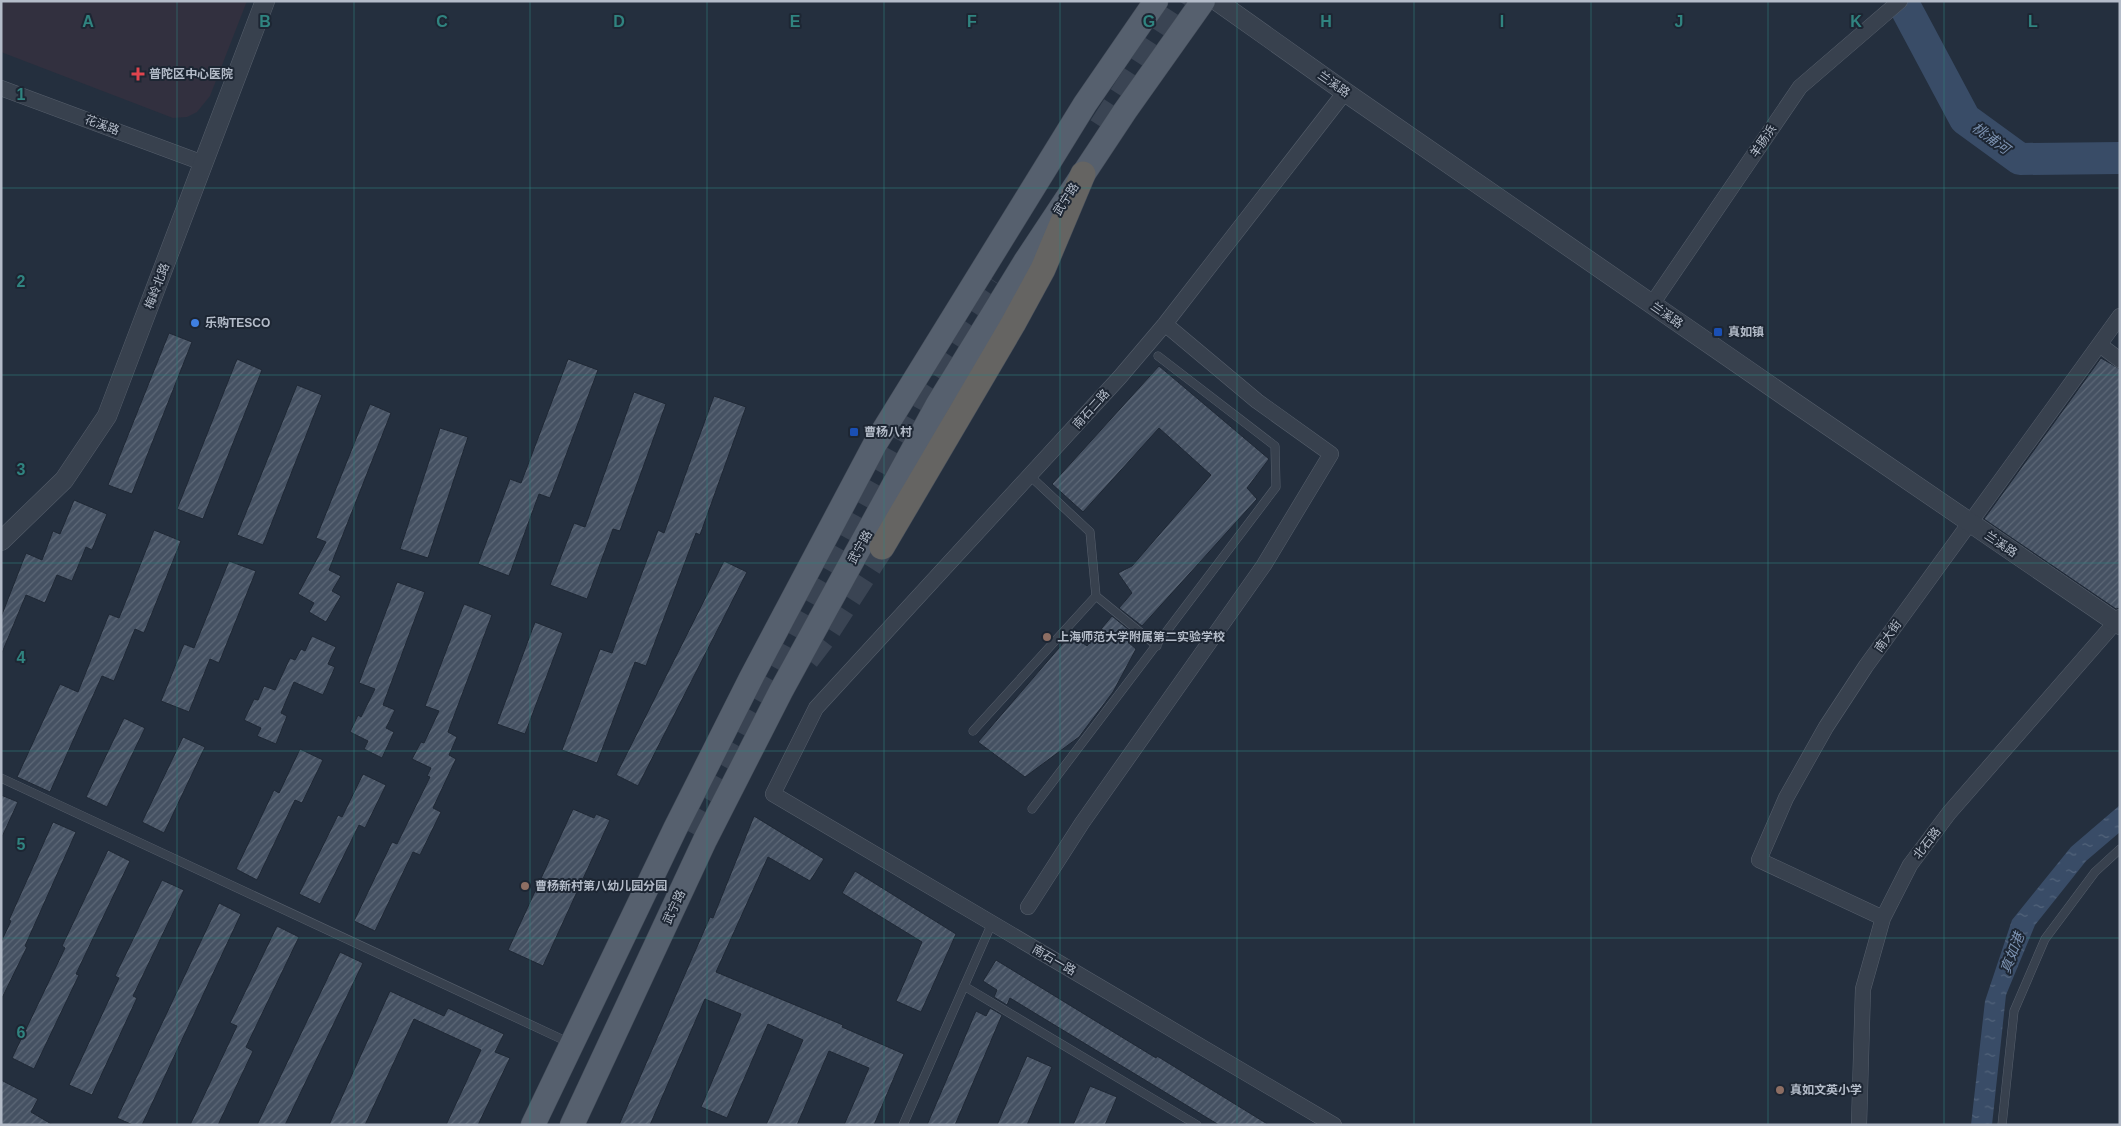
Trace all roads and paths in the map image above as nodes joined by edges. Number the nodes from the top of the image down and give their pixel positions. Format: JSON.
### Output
{"nodes":[{"id":1,"x":266,"y":1,"type":"edge"},
{"id":2,"x":1156,"y":1,"type":"edge"},
{"id":3,"x":1203,"y":1,"type":"edge"},
{"id":4,"x":1217,"y":1,"type":"edge"},
{"id":5,"x":1900,"y":1,"type":"edge"},
{"id":6,"x":1,"y":88,"type":"edge"},
{"id":7,"x":1345,"y":92,"type":"junction"},
{"id":8,"x":203,"y":163,"type":"junction"},
{"id":9,"x":1083,"y":174,"type":"junction"},
{"id":10,"x":1652,"y":304,"type":"junction"},
{"id":11,"x":2120,"y":316,"type":"edge"},
{"id":12,"x":1165,"y":324,"type":"junction"},
{"id":13,"x":2100,"y":345,"type":"junction"},
{"id":14,"x":1158,"y":356,"type":"dead end"},
{"id":15,"x":2120,"y":360,"type":"edge"},
{"id":16,"x":1030,"y":476,"type":"junction"},
{"id":17,"x":1970,"y":524,"type":"junction"},
{"id":18,"x":1,"y":541,"type":"edge"},
{"id":19,"x":882,"y":547,"type":"tunnel mouth"},
{"id":20,"x":1096,"y":596,"type":"junction"},
{"id":21,"x":2118,"y":621,"type":"edge"},
{"id":22,"x":1157,"y":646,"type":"junction"},
{"id":23,"x":974,"y":730,"type":"dead end"},
{"id":24,"x":1,"y":778,"type":"edge"},
{"id":25,"x":773,"y":794,"type":"joint"},
{"id":26,"x":1032,"y":809,"type":"dead end"},
{"id":27,"x":2120,"y":849,"type":"edge"},
{"id":28,"x":1028,"y":907,"type":"dead end"},
{"id":29,"x":1883,"y":918,"type":"junction"},
{"id":30,"x":992,"y":923,"type":"junction"},
{"id":31,"x":964,"y":986,"type":"junction"},
{"id":32,"x":572,"y":1044,"type":"junction"},
{"id":33,"x":1314,"y":1120,"type":"edge"},
{"id":34,"x":533,"y":1125,"type":"edge"},
{"id":35,"x":572,"y":1125,"type":"edge"},
{"id":36,"x":903,"y":1125,"type":"edge"},
{"id":37,"x":1196,"y":1125,"type":"edge"},
{"id":38,"x":1334,"y":1125,"type":"edge"},
{"id":39,"x":1859,"y":1125,"type":"edge"},
{"id":40,"x":2002,"y":1125,"type":"edge"}],
"edges":[{"from":1,"to":8,"type":"street","name":"梅岭北路"},
{"from":2,"to":32,"type":"main road"},
{"from":3,"to":9,"type":"main road","name":"武宁路"},
{"from":4,"to":7,"type":"street","name":"兰溪路"},
{"from":5,"to":10,"type":"street","name":"羊肠浜"},
{"from":6,"to":8,"type":"street","name":"花溪路"},
{"from":7,"to":10,"type":"street","name":"兰溪路"},
{"from":7,"to":12,"type":"street","name":"南石二路"},
{"from":8,"to":18,"type":"street","name":"梅岭北路"},
{"from":9,"to":19,"type":"highway"},
{"from":9,"to":35,"type":"main road","name":"武宁路"},
{"from":10,"to":17,"type":"street","name":"兰溪路"},
{"from":11,"to":13,"type":"street","name":"南大街"},
{"from":12,"to":16,"type":"street","name":"南石二路"},
{"from":12,"to":28,"type":"street"},
{"from":13,"to":15,"type":"street"},
{"from":13,"to":17,"type":"street","name":"南大街"},
{"from":14,"to":22,"type":"lane"},
{"from":16,"to":20,"type":"lane"},
{"from":16,"to":25,"type":"street","name":"南石二路"},
{"from":17,"to":21,"type":"street","name":"兰溪路"},
{"from":17,"to":29,"type":"street","name":"南大街"},
{"from":20,"to":22,"type":"lane"},
{"from":20,"to":23,"type":"lane"},
{"from":21,"to":29,"type":"street","name":"北石路"},
{"from":22,"to":26,"type":"lane"},
{"from":24,"to":32,"type":"lane"},
{"from":25,"to":30,"type":"street","name":"南石一路"},
{"from":27,"to":40,"type":"lane"},
{"from":29,"to":39,"type":"street","name":"北石路"},
{"from":30,"to":31,"type":"lane"},
{"from":30,"to":33,"type":"street","name":"南石一路"},
{"from":31,"to":36,"type":"lane"},
{"from":31,"to":37,"type":"lane"},
{"from":32,"to":34,"type":"main road"},
{"from":33,"to":38,"type":"street","name":"南石一路"}]}
